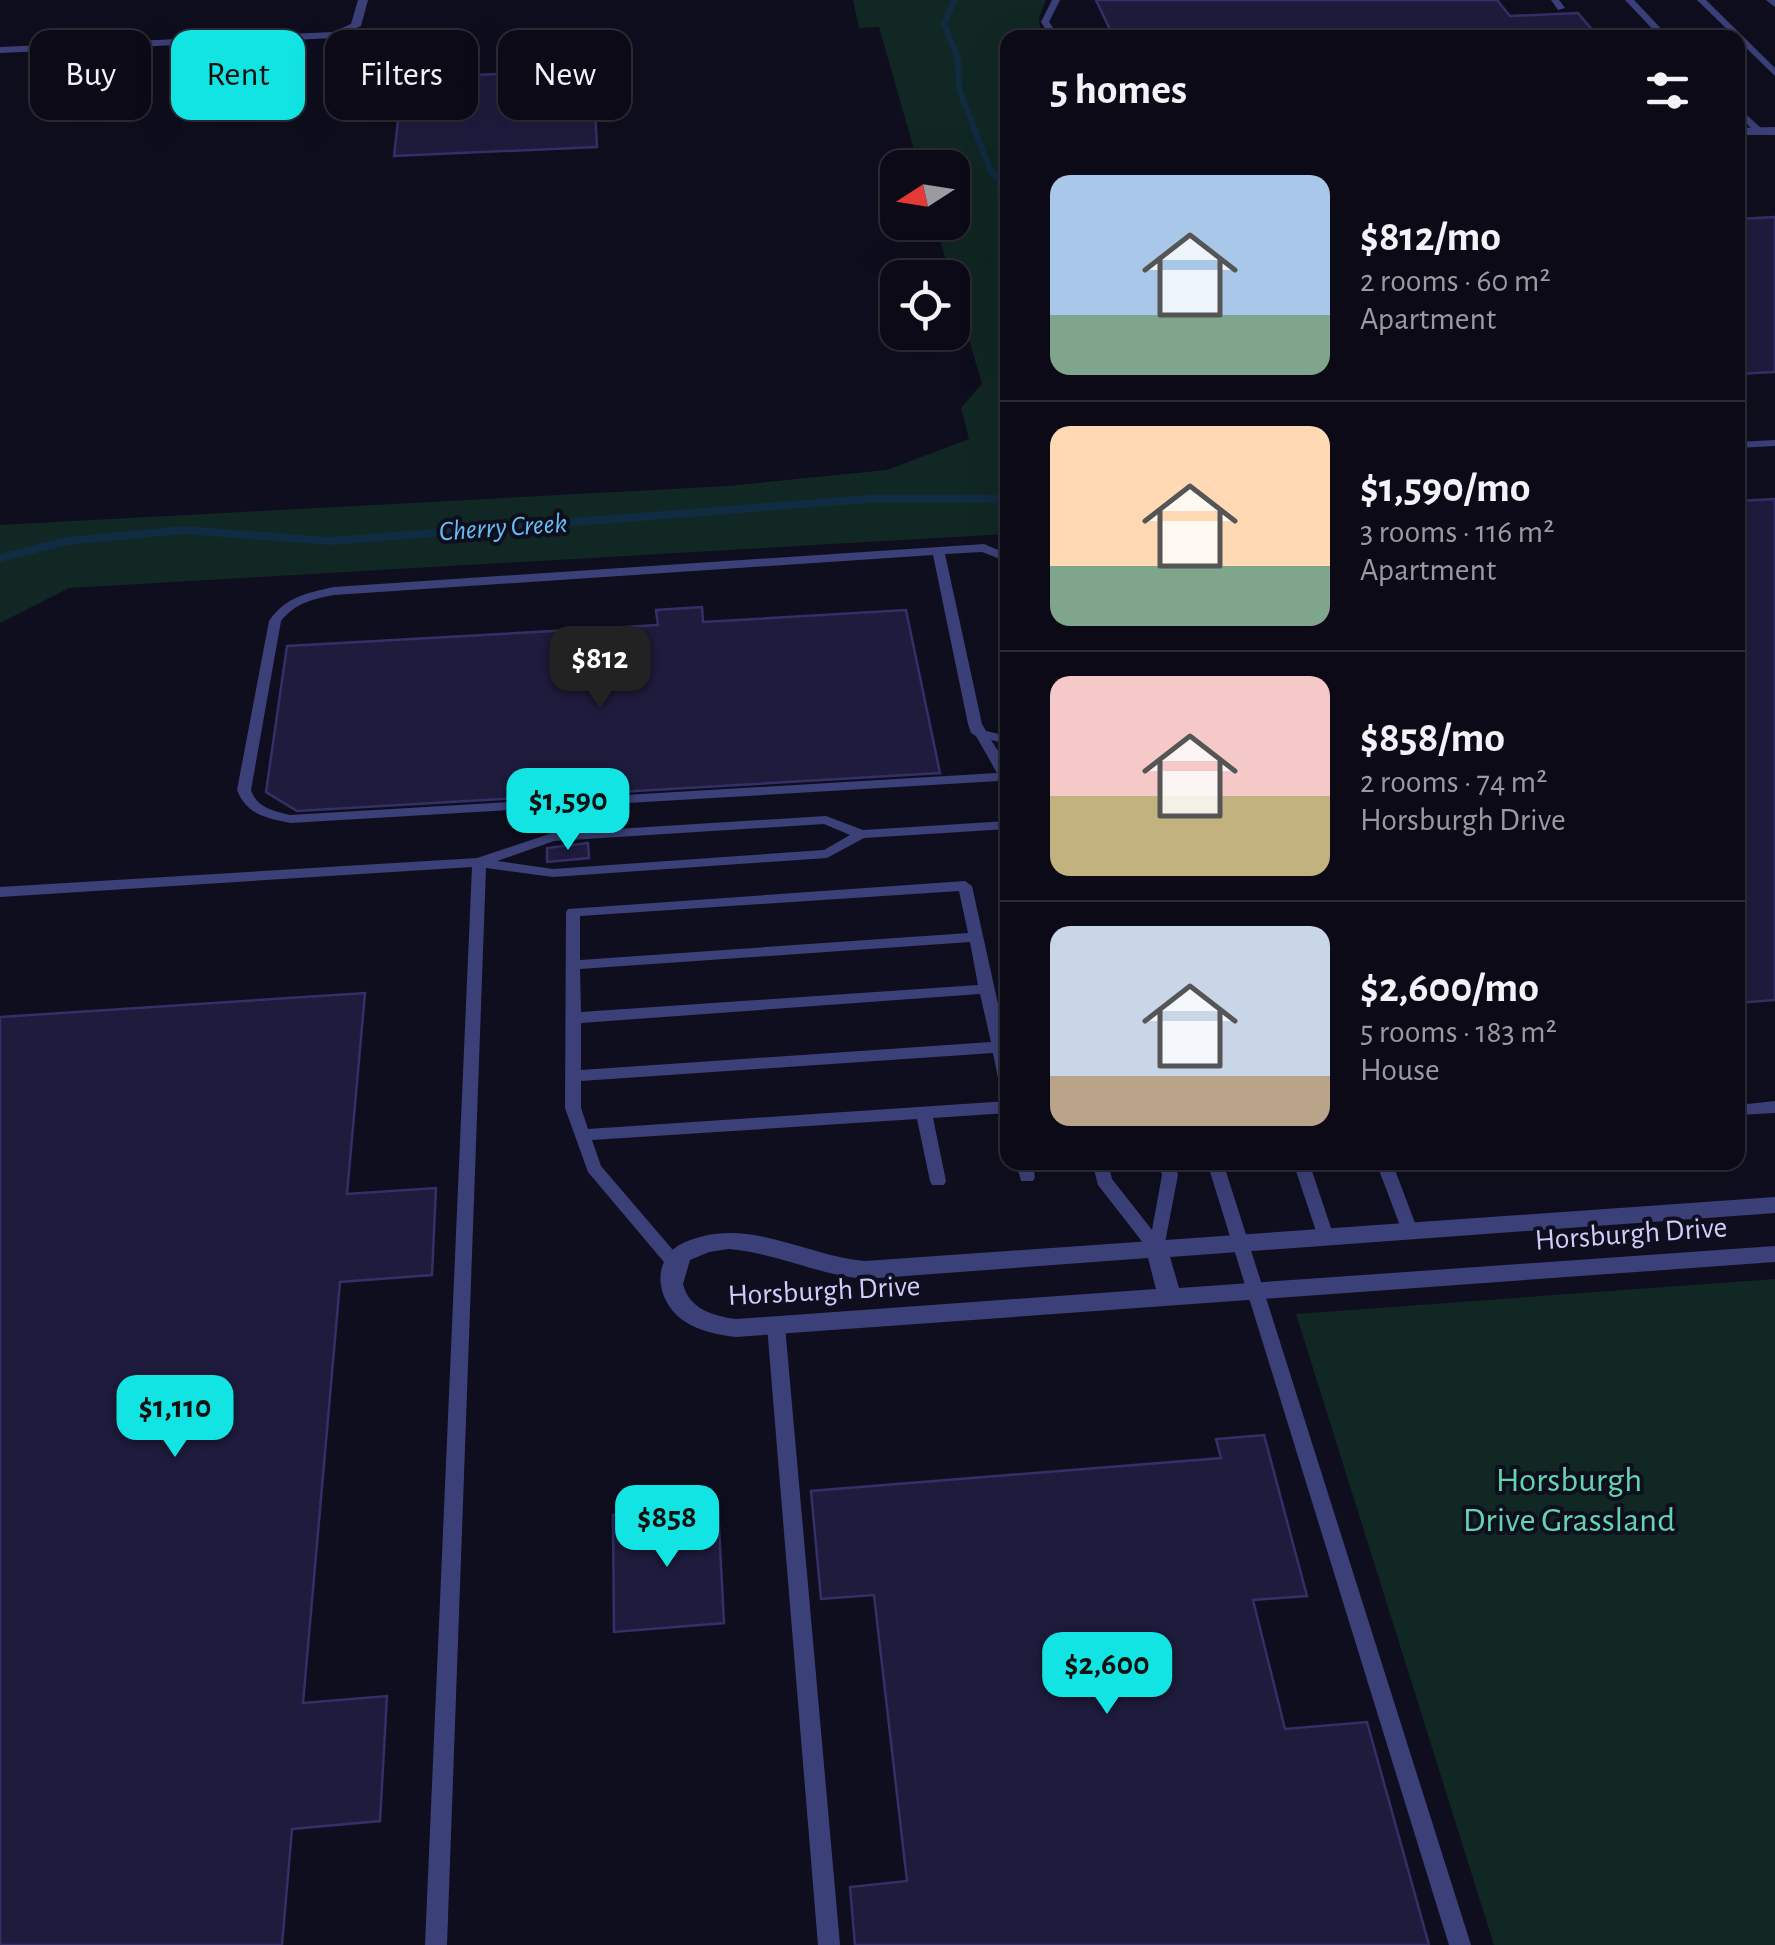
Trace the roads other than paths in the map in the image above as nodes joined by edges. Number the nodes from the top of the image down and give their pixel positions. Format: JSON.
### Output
{"nodes":[{"id":1,"x":363,"y":0,"type":"edge"},
{"id":2,"x":1056,"y":0,"type":"edge"},
{"id":3,"x":1629,"y":0,"type":"edge"},
{"id":4,"x":1701,"y":0,"type":"edge"},
{"id":5,"x":1050,"y":30,"type":"edge"},
{"id":6,"x":1658,"y":30,"type":"edge"},
{"id":7,"x":1731,"y":30,"type":"edge"},
{"id":8,"x":1745,"y":43,"type":"edge"},
{"id":9,"x":0,"y":50,"type":"edge"},
{"id":10,"x":1775,"y":73,"type":"edge"},
{"id":11,"x":1745,"y":115,"type":"edge"},
{"id":12,"x":1770,"y":132,"type":"edge"},
{"id":13,"x":1775,"y":443,"type":"edge"},
{"id":14,"x":1745,"y":445,"type":"edge"},
{"id":15,"x":938,"y":551,"type":"junction"},
{"id":16,"x":1000,"y":555,"type":"edge"},
{"id":17,"x":978,"y":732,"type":"junction"},
{"id":18,"x":1000,"y":738,"type":"edge"},
{"id":19,"x":1000,"y":773,"type":"edge"},
{"id":20,"x":1000,"y":784,"type":"edge"},
{"id":21,"x":1000,"y":825,"type":"edge"},
{"id":22,"x":861,"y":834,"type":"junction"},
{"id":23,"x":479,"y":862,"type":"junction"},
{"id":24,"x":0,"y":892,"type":"edge"},
{"id":25,"x":975,"y":937,"type":"junction"},
{"id":26,"x":573,"y":965,"type":"junction"},
{"id":27,"x":986,"y":989,"type":"junction"},
{"id":28,"x":573,"y":1018,"type":"junction"},
{"id":29,"x":999,"y":1047,"type":"junction"},
{"id":30,"x":1000,"y":1052,"type":"edge"},
{"id":31,"x":573,"y":1076,"type":"junction"},
{"id":32,"x":1000,"y":1107,"type":"edge"},
{"id":33,"x":1775,"y":1107,"type":"edge"},
{"id":34,"x":1745,"y":1109,"type":"edge"},
{"id":35,"x":924,"y":1112,"type":"junction"},
{"id":36,"x":582,"y":1135,"type":"junction"},
{"id":37,"x":1102,"y":1170,"type":"edge"},
{"id":38,"x":1168,"y":1170,"type":"edge"},
{"id":39,"x":1217,"y":1170,"type":"edge"},
{"id":40,"x":1304,"y":1170,"type":"edge"},
{"id":41,"x":1387,"y":1170,"type":"edge"},
{"id":42,"x":938,"y":1182,"type":"dead end"},
{"id":43,"x":1775,"y":1205,"type":"edge"},
{"id":44,"x":1410,"y":1232,"type":"junction"},
{"id":45,"x":1326,"y":1238,"type":"junction"},
{"id":46,"x":1238,"y":1244,"type":"junction"},
{"id":47,"x":1158,"y":1250,"type":"junction"},
{"id":48,"x":1775,"y":1254,"type":"edge"},
{"id":49,"x":675,"y":1263,"type":"junction"},
{"id":50,"x":1256,"y":1291,"type":"junction"},
{"id":51,"x":1170,"y":1298,"type":"junction"},
{"id":52,"x":776,"y":1326,"type":"junction"},
{"id":53,"x":436,"y":1945,"type":"edge"},
{"id":54,"x":829,"y":1945,"type":"edge"},
{"id":55,"x":1460,"y":1945,"type":"edge"}],
"edges":[{"from":1,"to":9,"type":"street"},
{"from":2,"to":5,"type":"lane"},
{"from":3,"to":6,"type":"lane"},
{"from":4,"to":7,"type":"lane"},
{"from":8,"to":10,"type":"lane"},
{"from":11,"to":12,"type":"lane"},
{"from":13,"to":14,"type":"lane"},
{"from":15,"to":16,"type":"lane"},
{"from":15,"to":17,"type":"lane"},
{"from":15,"to":20,"type":"lane"},
{"from":17,"to":18,"type":"lane"},
{"from":17,"to":19,"type":"lane"},
{"from":21,"to":22,"type":"lane"},
{"from":22,"to":23,"type":"lane"},
{"from":22,"to":23,"type":"lane"},
{"from":23,"to":24,"type":"lane"},
{"from":23,"to":53,"type":"lane"},
{"from":25,"to":26,"type":"lane"},
{"from":25,"to":26,"type":"lane"},
{"from":25,"to":27,"type":"lane"},
{"from":26,"to":28,"type":"lane"},
{"from":27,"to":28,"type":"lane"},
{"from":27,"to":29,"type":"lane"},
{"from":28,"to":31,"type":"lane"},
{"from":29,"to":30,"type":"lane"},
{"from":29,"to":31,"type":"lane"},
{"from":31,"to":36,"type":"lane"},
{"from":32,"to":35,"type":"lane"},
{"from":33,"to":34,"type":"lane"},
{"from":35,"to":36,"type":"lane"},
{"from":35,"to":42,"type":"lane"},
{"from":36,"to":49,"type":"lane"},
{"from":37,"to":47,"type":"lane"},
{"from":38,"to":47,"type":"lane"},
{"from":39,"to":46,"type":"lane"},
{"from":40,"to":45,"type":"lane"},
{"from":41,"to":44,"type":"lane"},
{"from":43,"to":44,"type":"street","name":"Horsburgh Drive"},
{"from":44,"to":45,"type":"street","name":"Horsburgh Drive"},
{"from":45,"to":46,"type":"street","name":"Horsburgh Drive"},
{"from":46,"to":47,"type":"street","name":"Horsburgh Drive"},
{"from":46,"to":50,"type":"lane"},
{"from":47,"to":49,"type":"street","name":"Horsburgh Drive"},
{"from":47,"to":51,"type":"street"},
{"from":48,"to":50,"type":"street","name":"Horsburgh Drive"},
{"from":49,"to":52,"type":"street","name":"Horsburgh Drive"},
{"from":50,"to":51,"type":"street","name":"Horsburgh Drive"},
{"from":50,"to":55,"type":"lane"},
{"from":51,"to":52,"type":"street","name":"Horsburgh Drive"},
{"from":52,"to":54,"type":"lane"}]}
